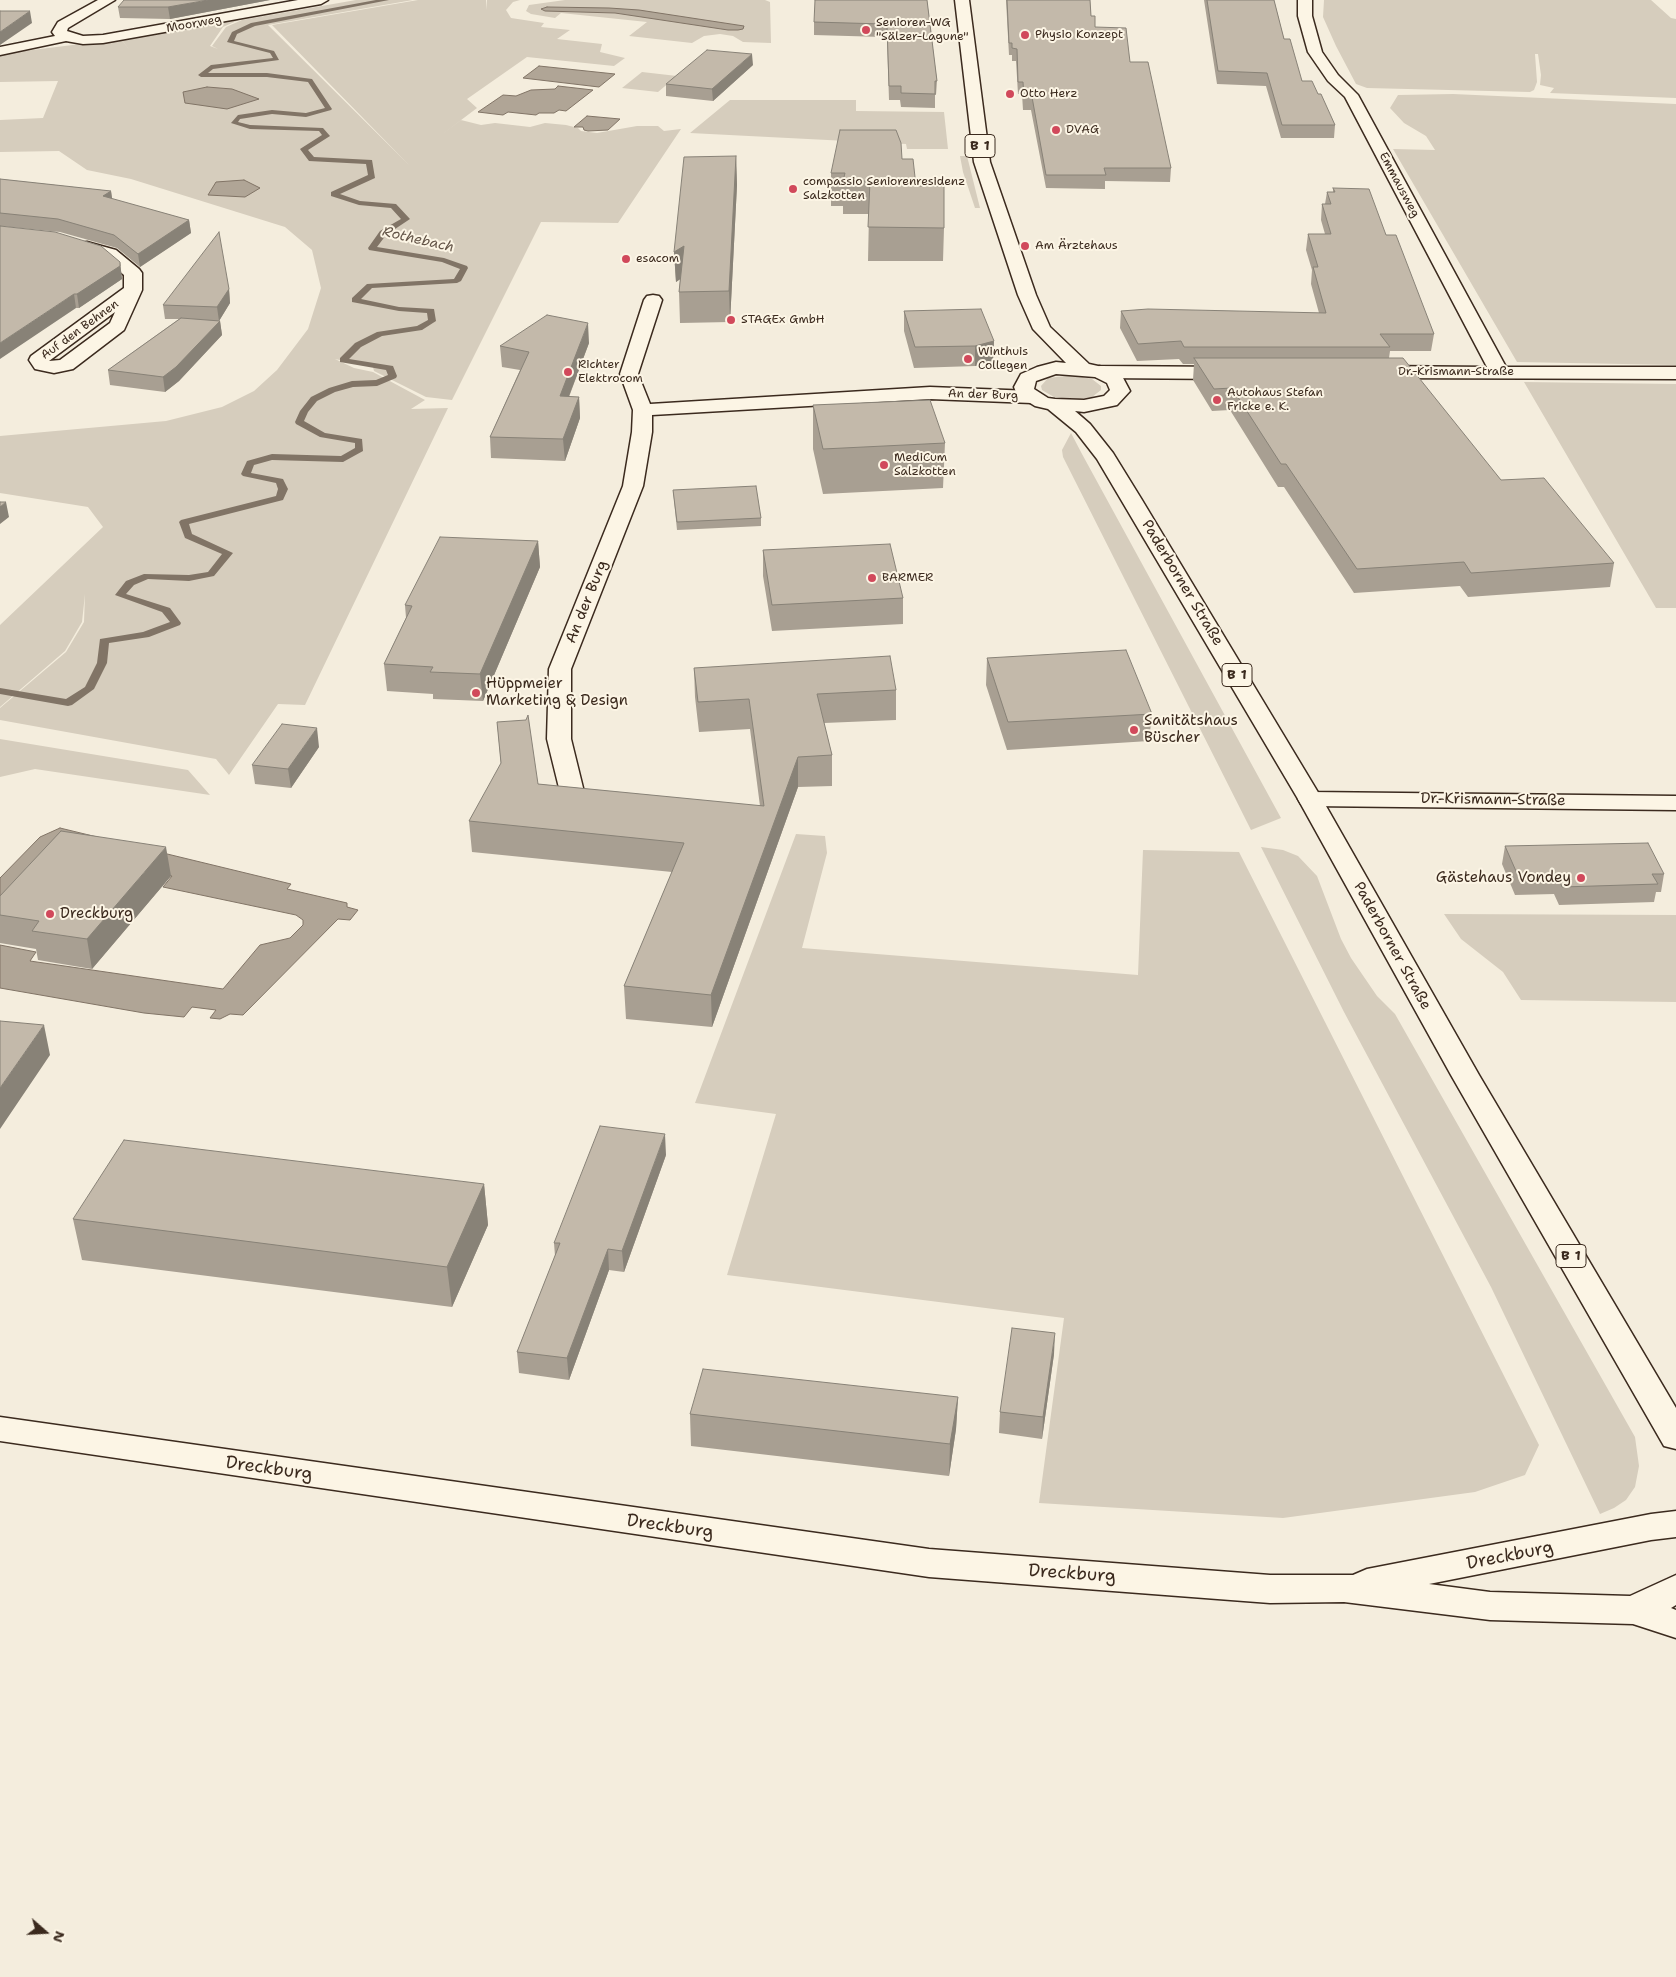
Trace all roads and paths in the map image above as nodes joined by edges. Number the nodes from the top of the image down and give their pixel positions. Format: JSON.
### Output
{"nodes":[{"id":1,"x":108,"y":0,"type":"edge"},
{"id":2,"x":321,"y":0,"type":"edge"},
{"id":3,"x":962,"y":0,"type":"edge"},
{"id":4,"x":1305,"y":0,"type":"edge"},
{"id":5,"x":66,"y":37,"type":"junction"},
{"id":6,"x":0,"y":51,"type":"edge"},
{"id":7,"x":68,"y":242,"type":"edge"},
{"id":8,"x":132,"y":290,"type":"junction"},
{"id":9,"x":653,"y":300,"type":"dead end"},
{"id":10,"x":1042,"y":329,"type":"junction"},
{"id":11,"x":1091,"y":370,"type":"junction"},
{"id":12,"x":1033,"y":372,"type":"junction"},
{"id":13,"x":1355,"y":372,"type":"edge"},
{"id":14,"x":1499,"y":372,"type":"junction"},
{"id":15,"x":1175,"y":373,"type":"junction"},
{"id":16,"x":1250,"y":373,"type":"edge"},
{"id":17,"x":1676,"y":374,"type":"edge"},
{"id":18,"x":1054,"y":405,"type":"junction"},
{"id":19,"x":1110,"y":408,"type":"junction"},
{"id":20,"x":642,"y":410,"type":"junction"},
{"id":21,"x":1106,"y":457,"type":"junction"},
{"id":22,"x":573,"y":796,"type":"edge"},
{"id":23,"x":1310,"y":799,"type":"junction"},
{"id":24,"x":1676,"y":803,"type":"edge"},
{"id":25,"x":0,"y":1429,"type":"edge"},
{"id":26,"x":1676,"y":1437,"type":"edge"},
{"id":27,"x":1676,"y":1524,"type":"edge"},
{"id":28,"x":1344,"y":1588,"type":"junction"},
{"id":29,"x":1676,"y":1589,"type":"edge"},
{"id":30,"x":1634,"y":1610,"type":"junction"},
{"id":31,"x":1676,"y":1624,"type":"edge"}],
"edges":[{"from":1,"to":5,"type":"street"},
{"from":2,"to":5,"type":"street","name":"Moorweg"},
{"from":3,"to":10,"type":"street","number":"B 1"},
{"from":4,"to":14,"type":"street","name":"Emmausweg"},
{"from":5,"to":6,"type":"street","name":"Moorweg"},
{"from":7,"to":8,"type":"street","name":"Auf den Behnen"},
{"from":8,"to":8,"type":"street","name":"Auf den Behnen"},
{"from":9,"to":20,"type":"street","name":"An der Burg"},
{"from":10,"to":11,"type":"street","number":"B 1"},
{"from":10,"to":12,"type":"street"},
{"from":11,"to":12,"type":"street"},
{"from":11,"to":15,"type":"street"},
{"from":11,"to":19,"type":"street","number":"B 1"},
{"from":12,"to":18,"type":"street","name":"Paderborner Straße","number":"B 1"},
{"from":12,"to":20,"type":"street","name":"An der Burg"},
{"from":13,"to":14,"type":"street","name":"Dr.-Krismann-Straße"},
{"from":14,"to":17,"type":"street","name":"Dr.-Krismann-Straße"},
{"from":15,"to":16,"type":"street"},
{"from":15,"to":19,"type":"street"},
{"from":18,"to":19,"type":"street","name":"Paderborner Straße","number":"B 1"},
{"from":18,"to":21,"type":"street","name":"Paderborner Straße","number":"B 1"},
{"from":19,"to":21,"type":"street","name":"Paderborner Straße","number":"B 1"},
{"from":20,"to":22,"type":"street","name":"An der Burg"},
{"from":21,"to":23,"type":"street","name":"Paderborner Straße","number":"B 1"},
{"from":23,"to":24,"type":"street","name":"Dr.-Krismann-Straße"},
{"from":23,"to":26,"type":"street","name":"Paderborner Straße","number":"B 1"},
{"from":25,"to":28,"type":"street","name":"Dreckburg"},
{"from":27,"to":28,"type":"street","name":"Dreckburg"},
{"from":28,"to":30,"type":"street","name":"Dreckburg"},
{"from":29,"to":30,"type":"street","name":"Dreckburg"},
{"from":30,"to":31,"type":"street","name":"Dreckburg"}]}
